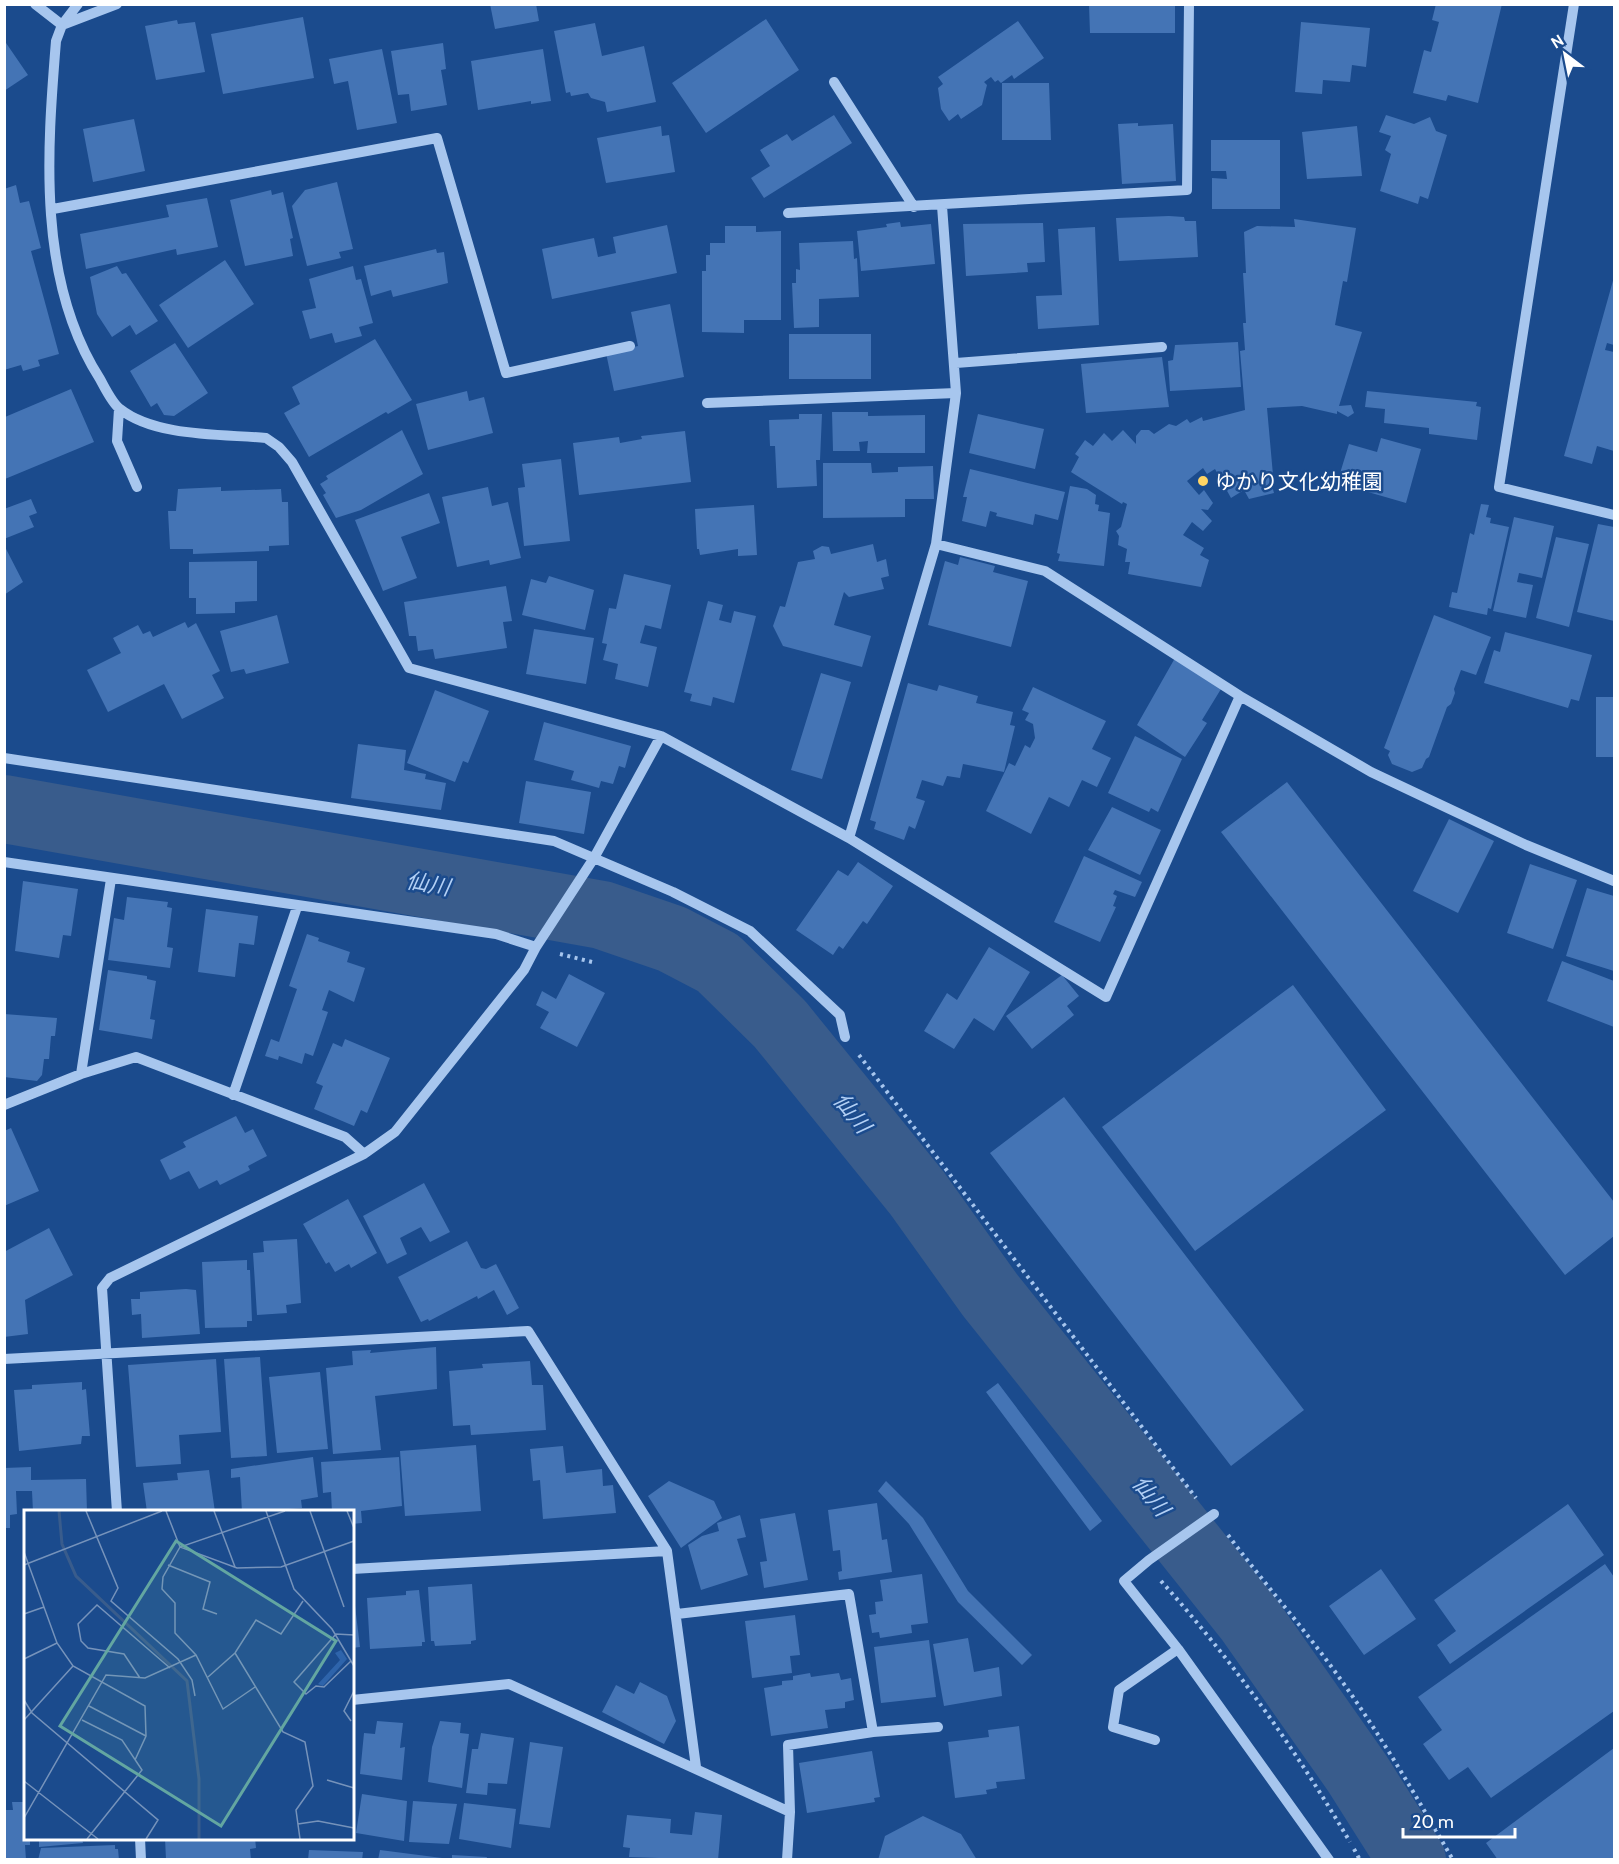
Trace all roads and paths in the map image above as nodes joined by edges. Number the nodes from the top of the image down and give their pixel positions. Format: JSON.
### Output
{"nodes":[{"id":1,"x":36,"y":4,"type":"edge"},
{"id":2,"x":78,"y":4,"type":"edge"},
{"id":3,"x":117,"y":4,"type":"edge"},
{"id":4,"x":1189,"y":4,"type":"edge"},
{"id":5,"x":1574,"y":4,"type":"edge"},
{"id":6,"x":62,"y":25,"type":"junction"},
{"id":7,"x":834,"y":82,"type":"dead end"},
{"id":8,"x":942,"y":206,"type":"junction"},
{"id":9,"x":914,"y":207,"type":"junction"},
{"id":10,"x":53,"y":209,"type":"junction"},
{"id":11,"x":788,"y":213,"type":"dead end"},
{"id":12,"x":630,"y":346,"type":"dead end"},
{"id":13,"x":1162,"y":347,"type":"dead end"},
{"id":14,"x":956,"y":363,"type":"junction"},
{"id":15,"x":956,"y":393,"type":"junction"},
{"id":16,"x":707,"y":403,"type":"dead end"},
{"id":17,"x":119,"y":409,"type":"junction"},
{"id":18,"x":137,"y":487,"type":"dead end"},
{"id":19,"x":1614,"y":514,"type":"edge"},
{"id":20,"x":936,"y":544,"type":"junction"},
{"id":21,"x":1240,"y":696,"type":"junction"},
{"id":22,"x":662,"y":735,"type":"junction"},
{"id":23,"x":4,"y":758,"type":"edge"},
{"id":24,"x":849,"y":838,"type":"junction"},
{"id":25,"x":594,"y":858,"type":"junction"},
{"id":26,"x":4,"y":862,"type":"edge"},
{"id":27,"x":111,"y":879,"type":"junction"},
{"id":28,"x":1614,"y":881,"type":"edge"},
{"id":29,"x":297,"y":907,"type":"junction"},
{"id":30,"x":536,"y":947,"type":"junction"},
{"id":31,"x":596,"y":963,"type":"dead end"},
{"id":32,"x":845,"y":1037,"type":"joint"},
{"id":33,"x":81,"y":1074,"type":"junction"},
{"id":34,"x":233,"y":1095,"type":"junction"},
{"id":35,"x":4,"y":1105,"type":"edge"},
{"id":36,"x":364,"y":1154,"type":"junction"},
{"id":37,"x":106,"y":1354,"type":"junction"},
{"id":38,"x":4,"y":1359,"type":"edge"},
{"id":39,"x":117,"y":1510,"type":"edge"},
{"id":40,"x":1209,"y":1516,"type":"junction"},
{"id":41,"x":667,"y":1551,"type":"junction"},
{"id":42,"x":1149,"y":1560,"type":"junction"},
{"id":43,"x":354,"y":1569,"type":"edge"},
{"id":44,"x":677,"y":1614,"type":"junction"},
{"id":45,"x":1178,"y":1649,"type":"junction"},
{"id":46,"x":354,"y":1700,"type":"edge"},
{"id":47,"x":938,"y":1727,"type":"dead end"},
{"id":48,"x":873,"y":1732,"type":"junction"},
{"id":49,"x":1155,"y":1740,"type":"dead end"},
{"id":50,"x":696,"y":1767,"type":"junction"},
{"id":51,"x":790,"y":1812,"type":"junction"},
{"id":52,"x":140,"y":1840,"type":"edge"},
{"id":53,"x":141,"y":1860,"type":"edge"},
{"id":54,"x":788,"y":1860,"type":"edge"},
{"id":55,"x":1329,"y":1860,"type":"edge"},
{"id":56,"x":1360,"y":1860,"type":"edge"},
{"id":57,"x":1453,"y":1860,"type":"edge"}],
"edges":[{"from":1,"to":6,"type":"street"},
{"from":2,"to":6,"type":"street"},
{"from":3,"to":6,"type":"street"},
{"from":4,"to":8,"type":"street"},
{"from":5,"to":19,"type":"street"},
{"from":6,"to":10,"type":"street"},
{"from":7,"to":9,"type":"street"},
{"from":8,"to":9,"type":"street"},
{"from":8,"to":14,"type":"street"},
{"from":9,"to":11,"type":"street"},
{"from":10,"to":12,"type":"street"},
{"from":10,"to":17,"type":"street"},
{"from":13,"to":14,"type":"street"},
{"from":14,"to":15,"type":"street"},
{"from":15,"to":16,"type":"street"},
{"from":15,"to":20,"type":"street"},
{"from":17,"to":18,"type":"street"},
{"from":17,"to":22,"type":"street"},
{"from":20,"to":21,"type":"street"},
{"from":20,"to":24,"type":"street"},
{"from":21,"to":24,"type":"street"},
{"from":21,"to":28,"type":"street"},
{"from":22,"to":24,"type":"street"},
{"from":22,"to":25,"type":"street"},
{"from":23,"to":25,"type":"street"},
{"from":25,"to":30,"type":"street"},
{"from":25,"to":32,"type":"street"},
{"from":26,"to":27,"type":"street"},
{"from":27,"to":29,"type":"street"},
{"from":27,"to":33,"type":"street"},
{"from":29,"to":30,"type":"street"},
{"from":29,"to":34,"type":"street"},
{"from":30,"to":31,"type":"path"},
{"from":30,"to":36,"type":"street"},
{"from":32,"to":40,"type":"path"},
{"from":33,"to":34,"type":"street"},
{"from":33,"to":35,"type":"street"},
{"from":34,"to":36,"type":"street"},
{"from":36,"to":37,"type":"street"},
{"from":37,"to":38,"type":"street"},
{"from":37,"to":39,"type":"street"},
{"from":37,"to":41,"type":"street"},
{"from":40,"to":42,"type":"street"},
{"from":40,"to":57,"type":"path"},
{"from":41,"to":43,"type":"street"},
{"from":41,"to":44,"type":"street"},
{"from":42,"to":45,"type":"street"},
{"from":42,"to":56,"type":"path"},
{"from":44,"to":48,"type":"street"},
{"from":44,"to":50,"type":"street"},
{"from":45,"to":49,"type":"street"},
{"from":45,"to":55,"type":"street"},
{"from":46,"to":50,"type":"street"},
{"from":47,"to":48,"type":"street"},
{"from":48,"to":51,"type":"street"},
{"from":50,"to":51,"type":"street"},
{"from":51,"to":54,"type":"street"},
{"from":52,"to":53,"type":"street"}]}
